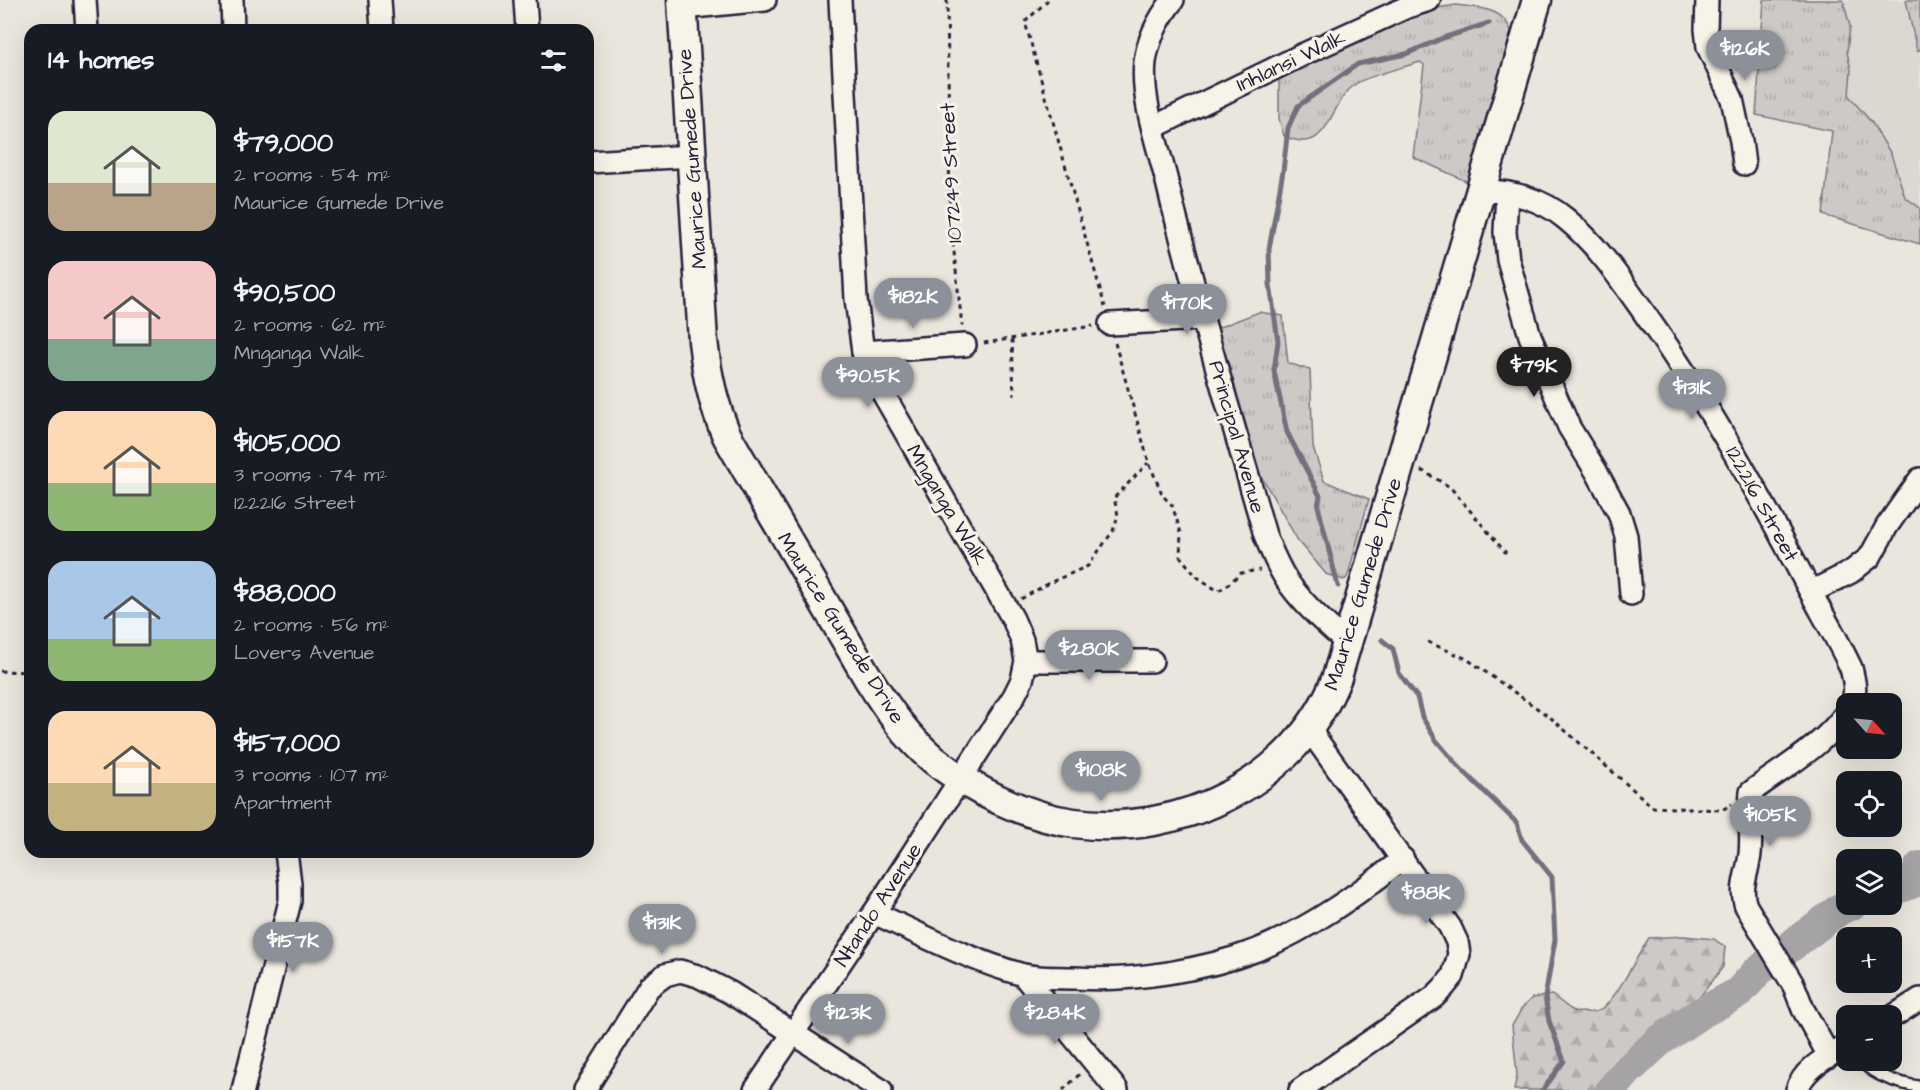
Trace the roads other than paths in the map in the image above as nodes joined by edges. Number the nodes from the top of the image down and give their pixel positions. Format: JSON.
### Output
{"nodes":[{"id":1,"x":85,"y":0,"type":"edge"},
{"id":2,"x":232,"y":0,"type":"edge"},
{"id":3,"x":380,"y":0,"type":"edge"},
{"id":4,"x":525,"y":0,"type":"edge"},
{"id":5,"x":765,"y":0,"type":"edge"},
{"id":6,"x":840,"y":0,"type":"edge"},
{"id":7,"x":1173,"y":0,"type":"edge"},
{"id":8,"x":1430,"y":0,"type":"edge"},
{"id":9,"x":1537,"y":0,"type":"edge"},
{"id":10,"x":1707,"y":0,"type":"edge"},
{"id":11,"x":682,"y":4,"type":"edge"},
{"id":12,"x":87,"y":24,"type":"edge"},
{"id":13,"x":233,"y":24,"type":"edge"},
{"id":14,"x":382,"y":24,"type":"edge"},
{"id":15,"x":527,"y":24,"type":"edge"},
{"id":16,"x":1154,"y":127,"type":"junction"},
{"id":17,"x":692,"y":156,"type":"junction"},
{"id":18,"x":594,"y":162,"type":"edge"},
{"id":19,"x":1744,"y":164,"type":"dead end"},
{"id":20,"x":1494,"y":191,"type":"junction"},
{"id":21,"x":1203,"y":320,"type":"junction"},
{"id":22,"x":1110,"y":324,"type":"road end"},
{"id":23,"x":964,"y":345,"type":"road end"},
{"id":24,"x":863,"y":352,"type":"junction"},
{"id":25,"x":1920,"y":479,"type":"edge"},
{"id":26,"x":1811,"y":592,"type":"junction"},
{"id":27,"x":1631,"y":594,"type":"dead end"},
{"id":28,"x":1347,"y":643,"type":"junction"},
{"id":29,"x":1026,"y":661,"type":"junction"},
{"id":30,"x":1152,"y":661,"type":"dead end"},
{"id":31,"x":1855,"y":693,"type":"edge"},
{"id":32,"x":1836,"y":724,"type":"edge"},
{"id":33,"x":1310,"y":729,"type":"junction"},
{"id":34,"x":960,"y":778,"type":"junction"},
{"id":35,"x":287,"y":858,"type":"edge"},
{"id":36,"x":1403,"y":859,"type":"junction"},
{"id":37,"x":874,"y":913,"type":"junction"},
{"id":38,"x":1023,"y":975,"type":"junction"},
{"id":39,"x":1920,"y":999,"type":"edge"},
{"id":40,"x":1902,"y":1011,"type":"edge"},
{"id":41,"x":794,"y":1032,"type":"junction"},
{"id":42,"x":1836,"y":1049,"type":"edge"},
{"id":43,"x":1836,"y":1052,"type":"edge"},
{"id":44,"x":1872,"y":1071,"type":"edge"},
{"id":45,"x":1920,"y":1087,"type":"edge"},
{"id":46,"x":243,"y":1090,"type":"edge"},
{"id":47,"x":585,"y":1090,"type":"edge"},
{"id":48,"x":755,"y":1090,"type":"edge"},
{"id":49,"x":881,"y":1090,"type":"edge"},
{"id":50,"x":1117,"y":1090,"type":"edge"},
{"id":51,"x":1300,"y":1090,"type":"edge"},
{"id":52,"x":1797,"y":1090,"type":"edge"}],
"edges":[{"from":1,"to":12,"type":"street"},
{"from":2,"to":13,"type":"street"},
{"from":3,"to":14,"type":"street"},
{"from":4,"to":15,"type":"street"},
{"from":5,"to":11,"type":"street"},
{"from":6,"to":24,"type":"street","name":"Mnganga Walk"},
{"from":7,"to":16,"type":"street","name":"Principal Avenue"},
{"from":8,"to":16,"type":"street","name":"Inhlansi Walk"},
{"from":9,"to":20,"type":"street","name":"Maurice Gumede Drive"},
{"from":10,"to":19,"type":"street"},
{"from":11,"to":17,"type":"street","name":"Maurice Gumede Drive"},
{"from":16,"to":21,"type":"street","name":"Principal Avenue"},
{"from":17,"to":18,"type":"street"},
{"from":17,"to":34,"type":"street","name":"Maurice Gumede Drive"},
{"from":20,"to":26,"type":"street","name":"122216 Street"},
{"from":20,"to":27,"type":"street"},
{"from":20,"to":28,"type":"street","name":"Maurice Gumede Drive"},
{"from":21,"to":22,"type":"street"},
{"from":21,"to":28,"type":"street","name":"Principal Avenue"},
{"from":23,"to":24,"type":"street"},
{"from":24,"to":29,"type":"street","name":"Mnganga Walk"},
{"from":25,"to":26,"type":"street"},
{"from":26,"to":31,"type":"street","name":"122216 Street"},
{"from":28,"to":33,"type":"street","name":"Maurice Gumede Drive"},
{"from":29,"to":30,"type":"street"},
{"from":29,"to":34,"type":"street"},
{"from":32,"to":42,"type":"street"},
{"from":33,"to":34,"type":"street","name":"Maurice Gumede Drive"},
{"from":33,"to":36,"type":"street"},
{"from":34,"to":37,"type":"street","name":"Ntando Avenue"},
{"from":35,"to":46,"type":"street"},
{"from":36,"to":38,"type":"street"},
{"from":36,"to":51,"type":"street"},
{"from":37,"to":38,"type":"street"},
{"from":37,"to":41,"type":"street","name":"Ntando Avenue"},
{"from":38,"to":50,"type":"street"},
{"from":39,"to":40,"type":"street"},
{"from":41,"to":47,"type":"street"},
{"from":41,"to":48,"type":"street","name":"Ntando Avenue"},
{"from":41,"to":49,"type":"street"},
{"from":43,"to":52,"type":"street"},
{"from":44,"to":45,"type":"lane"}]}
